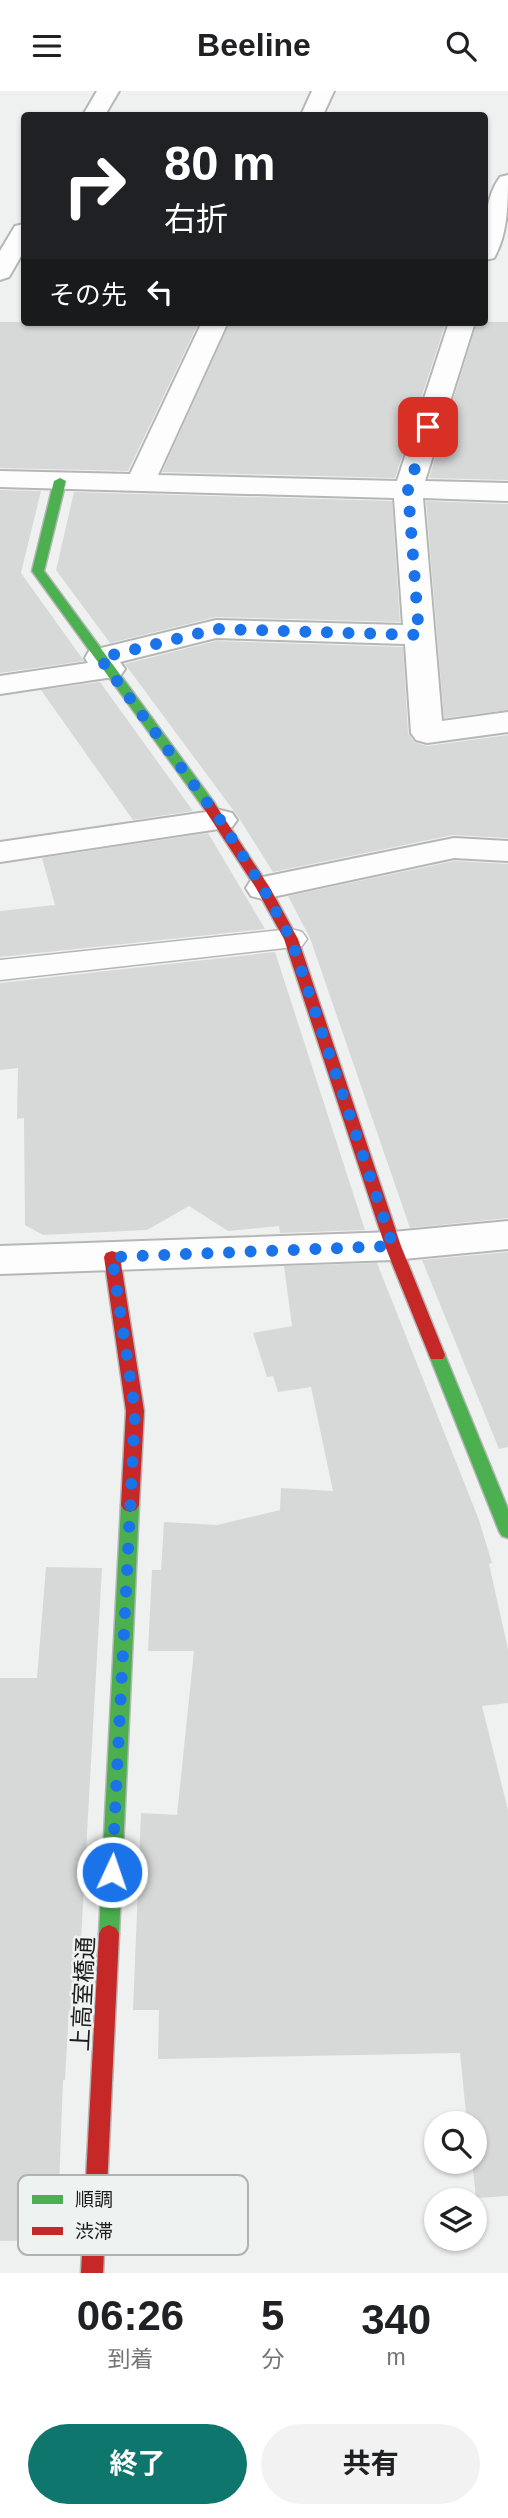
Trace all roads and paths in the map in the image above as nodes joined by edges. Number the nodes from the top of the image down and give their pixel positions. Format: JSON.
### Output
{"nodes":[{"id":1,"x":108,"y":91,"type":"edge"},
{"id":2,"x":323,"y":91,"type":"edge"},
{"id":3,"x":96,"y":112,"type":"edge"},
{"id":4,"x":313,"y":112,"type":"edge"},
{"id":5,"x":508,"y":182,"type":"edge"},
{"id":6,"x":21,"y":236,"type":"edge"},
{"id":7,"x":488,"y":245,"type":"edge"},
{"id":8,"x":0,"y":272,"type":"edge"},
{"id":9,"x":213,"y":326,"type":"edge"},
{"id":10,"x":462,"y":326,"type":"edge"},
{"id":11,"x":0,"y":479,"type":"edge"},
{"id":12,"x":60,"y":481,"type":"junction"},
{"id":13,"x":141,"y":483,"type":"junction"},
{"id":14,"x":408,"y":490,"type":"junction"},
{"id":15,"x":508,"y":492,"type":"edge"},
{"id":16,"x":419,"y":635,"type":"junction"},
{"id":17,"x":104,"y":664,"type":"junction"},
{"id":18,"x":0,"y":685,"type":"edge"},
{"id":19,"x":508,"y":722,"type":"edge"},
{"id":20,"x":220,"y":820,"type":"junction"},
{"id":21,"x":508,"y":851,"type":"edge"},
{"id":22,"x":0,"y":852,"type":"edge"},
{"id":23,"x":263,"y":888,"type":"junction"},
{"id":24,"x":291,"y":939,"type":"junction"},
{"id":25,"x":0,"y":970,"type":"edge"},
{"id":26,"x":508,"y":1235,"type":"edge"},
{"id":27,"x":393,"y":1246,"type":"junction"},
{"id":28,"x":112,"y":1257,"type":"junction"},
{"id":29,"x":0,"y":1260,"type":"edge"},
{"id":30,"x":508,"y":1531,"type":"edge"},
{"id":31,"x":97,"y":2175,"type":"edge"},
{"id":32,"x":93,"y":2255,"type":"edge"},
{"id":33,"x":92,"y":2273,"type":"edge"}],
"edges":[{"from":1,"to":3,"type":"street"},
{"from":2,"to":4,"type":"street"},
{"from":5,"to":7,"type":"street"},
{"from":6,"to":8,"type":"street"},
{"from":9,"to":13,"type":"street"},
{"from":10,"to":14,"type":"street"},
{"from":11,"to":12,"type":"street"},
{"from":12,"to":13,"type":"street"},
{"from":12,"to":17,"type":"street"},
{"from":13,"to":14,"type":"street"},
{"from":14,"to":15,"type":"street"},
{"from":14,"to":16,"type":"street"},
{"from":16,"to":17,"type":"street"},
{"from":16,"to":19,"type":"street"},
{"from":17,"to":18,"type":"street"},
{"from":17,"to":20,"type":"street"},
{"from":20,"to":22,"type":"street"},
{"from":20,"to":23,"type":"street"},
{"from":21,"to":23,"type":"street"},
{"from":23,"to":24,"type":"street"},
{"from":24,"to":25,"type":"lane"},
{"from":24,"to":27,"type":"street"},
{"from":26,"to":27,"type":"street"},
{"from":27,"to":28,"type":"street"},
{"from":27,"to":30,"type":"street"},
{"from":28,"to":29,"type":"street"},
{"from":28,"to":31,"type":"street","name":"上高室橋通"},
{"from":32,"to":33,"type":"street","name":"上高室橋通"}]}
